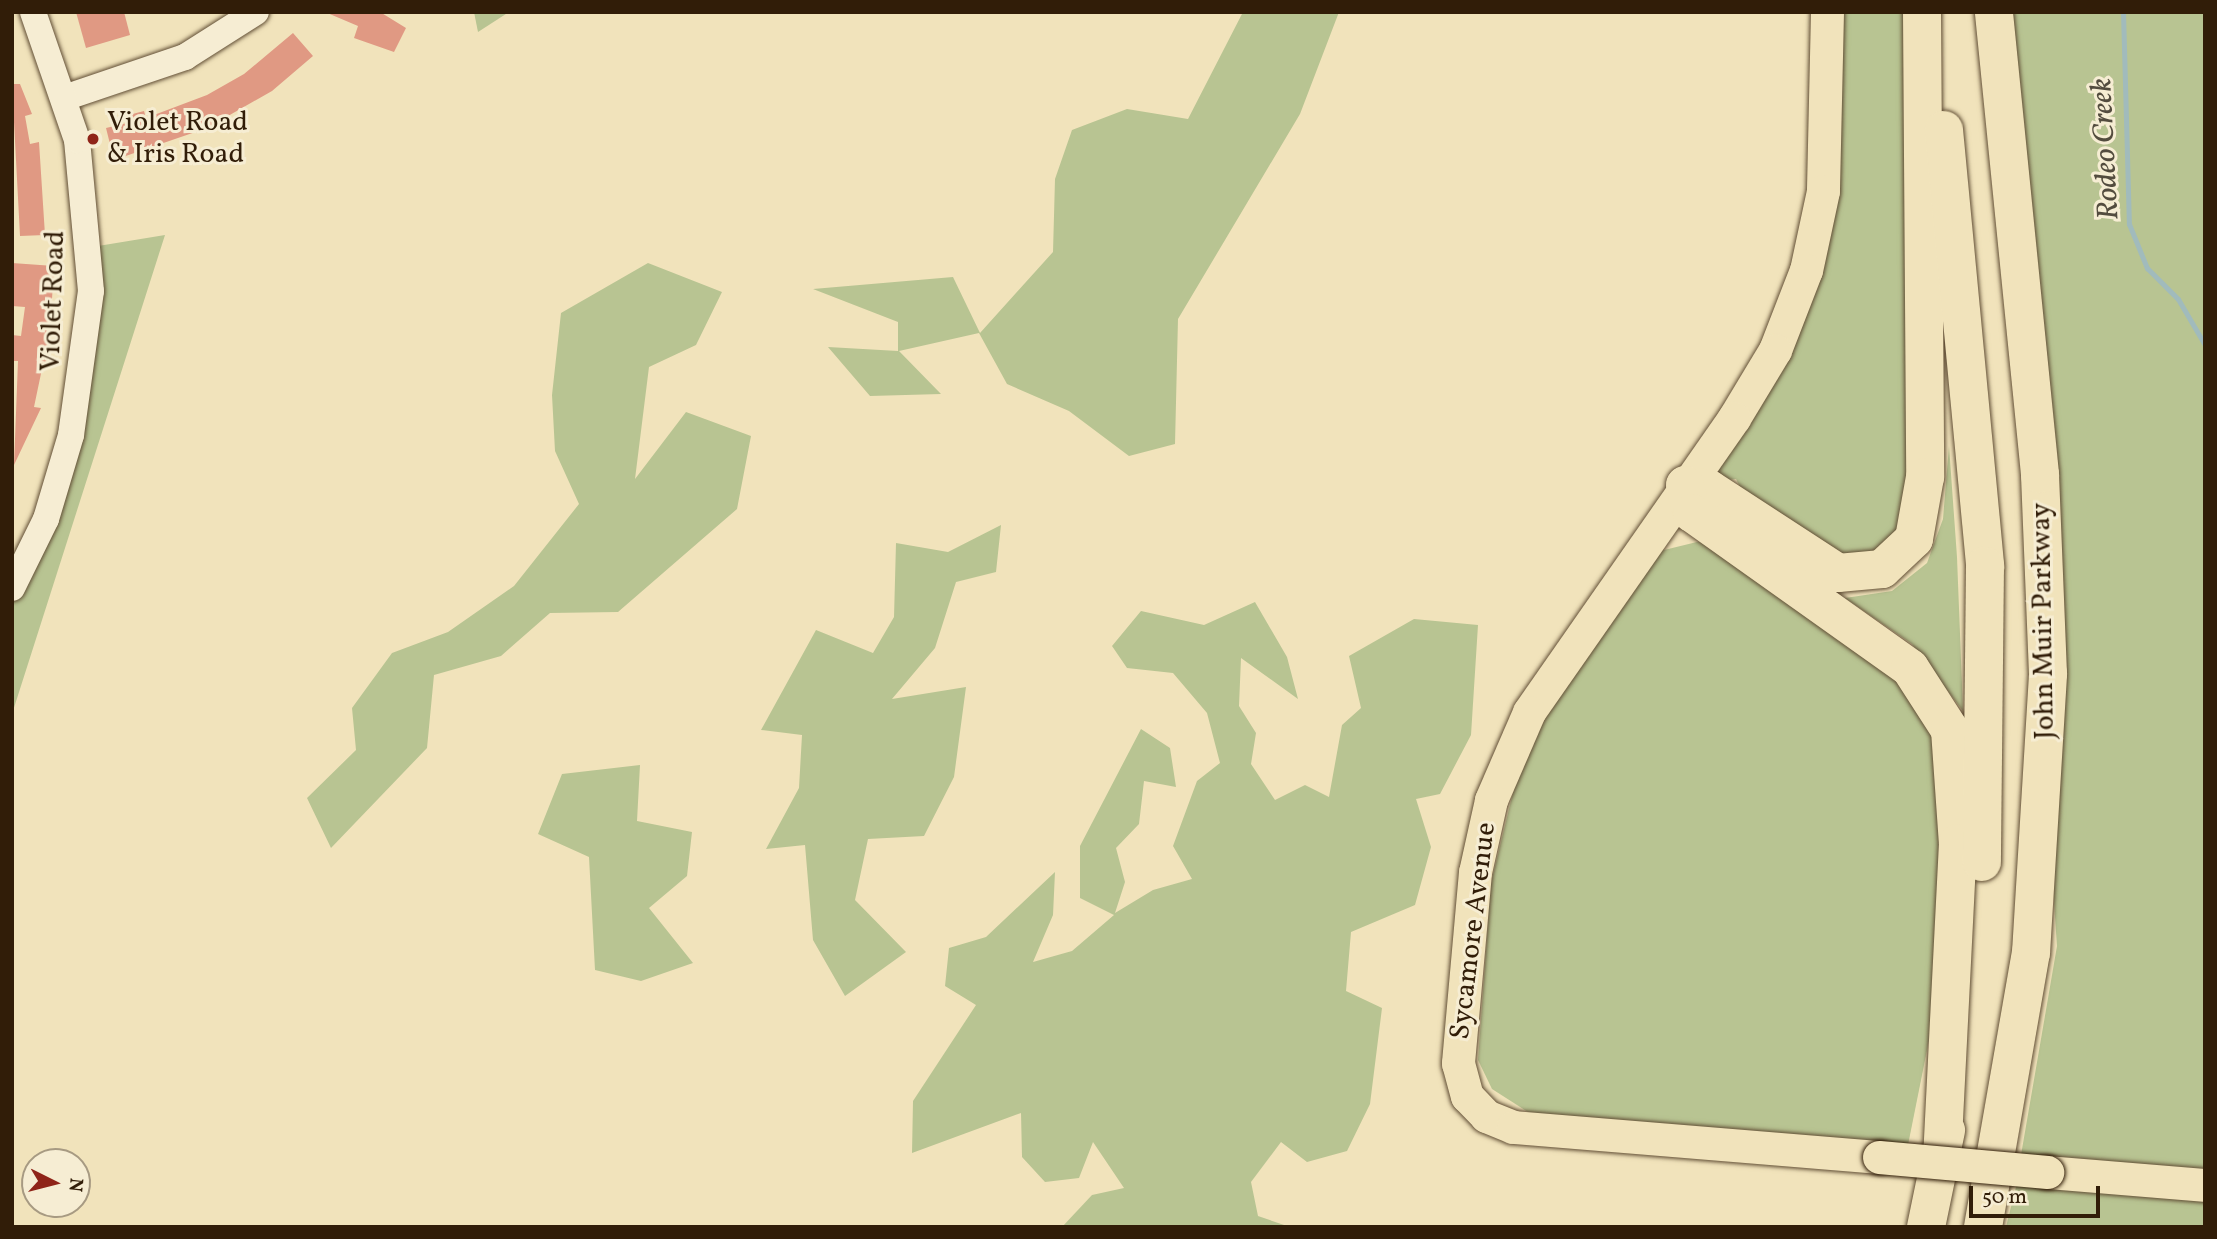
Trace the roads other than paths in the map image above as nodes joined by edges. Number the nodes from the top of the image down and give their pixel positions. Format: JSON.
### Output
{"nodes":[{"id":1,"x":33,"y":12,"type":"edge"},
{"id":2,"x":256,"y":12,"type":"edge"},
{"id":3,"x":1827,"y":12,"type":"edge"},
{"id":4,"x":1922,"y":12,"type":"edge"},
{"id":5,"x":1932,"y":12,"type":"edge"},
{"id":6,"x":1994,"y":12,"type":"edge"},
{"id":7,"x":67,"y":97,"type":"junction"},
{"id":8,"x":1685,"y":485,"type":"junction"},
{"id":9,"x":12,"y":588,"type":"edge"},
{"id":10,"x":1942,"y":1154,"type":"junction"},
{"id":11,"x":2205,"y":1185,"type":"edge"},
{"id":12,"x":1926,"y":1227,"type":"edge"},
{"id":13,"x":1983,"y":1227,"type":"edge"}],
"edges":[{"from":1,"to":7,"type":"street","name":"Violet Road"},
{"from":2,"to":7,"type":"street"},
{"from":3,"to":8,"type":"main road","name":"Sycamore Avenue"},
{"from":4,"to":8,"type":"highway"},
{"from":5,"to":10,"type":"highway","name":"John Muir Parkway"},
{"from":6,"to":13,"type":"highway","name":"John Muir Parkway"},
{"from":7,"to":9,"type":"street","name":"Violet Road"},
{"from":8,"to":10,"type":"highway"},
{"from":8,"to":11,"type":"main road","name":"Sycamore Avenue","bridge":true},
{"from":10,"to":12,"type":"highway","name":"John Muir Parkway"}]}
